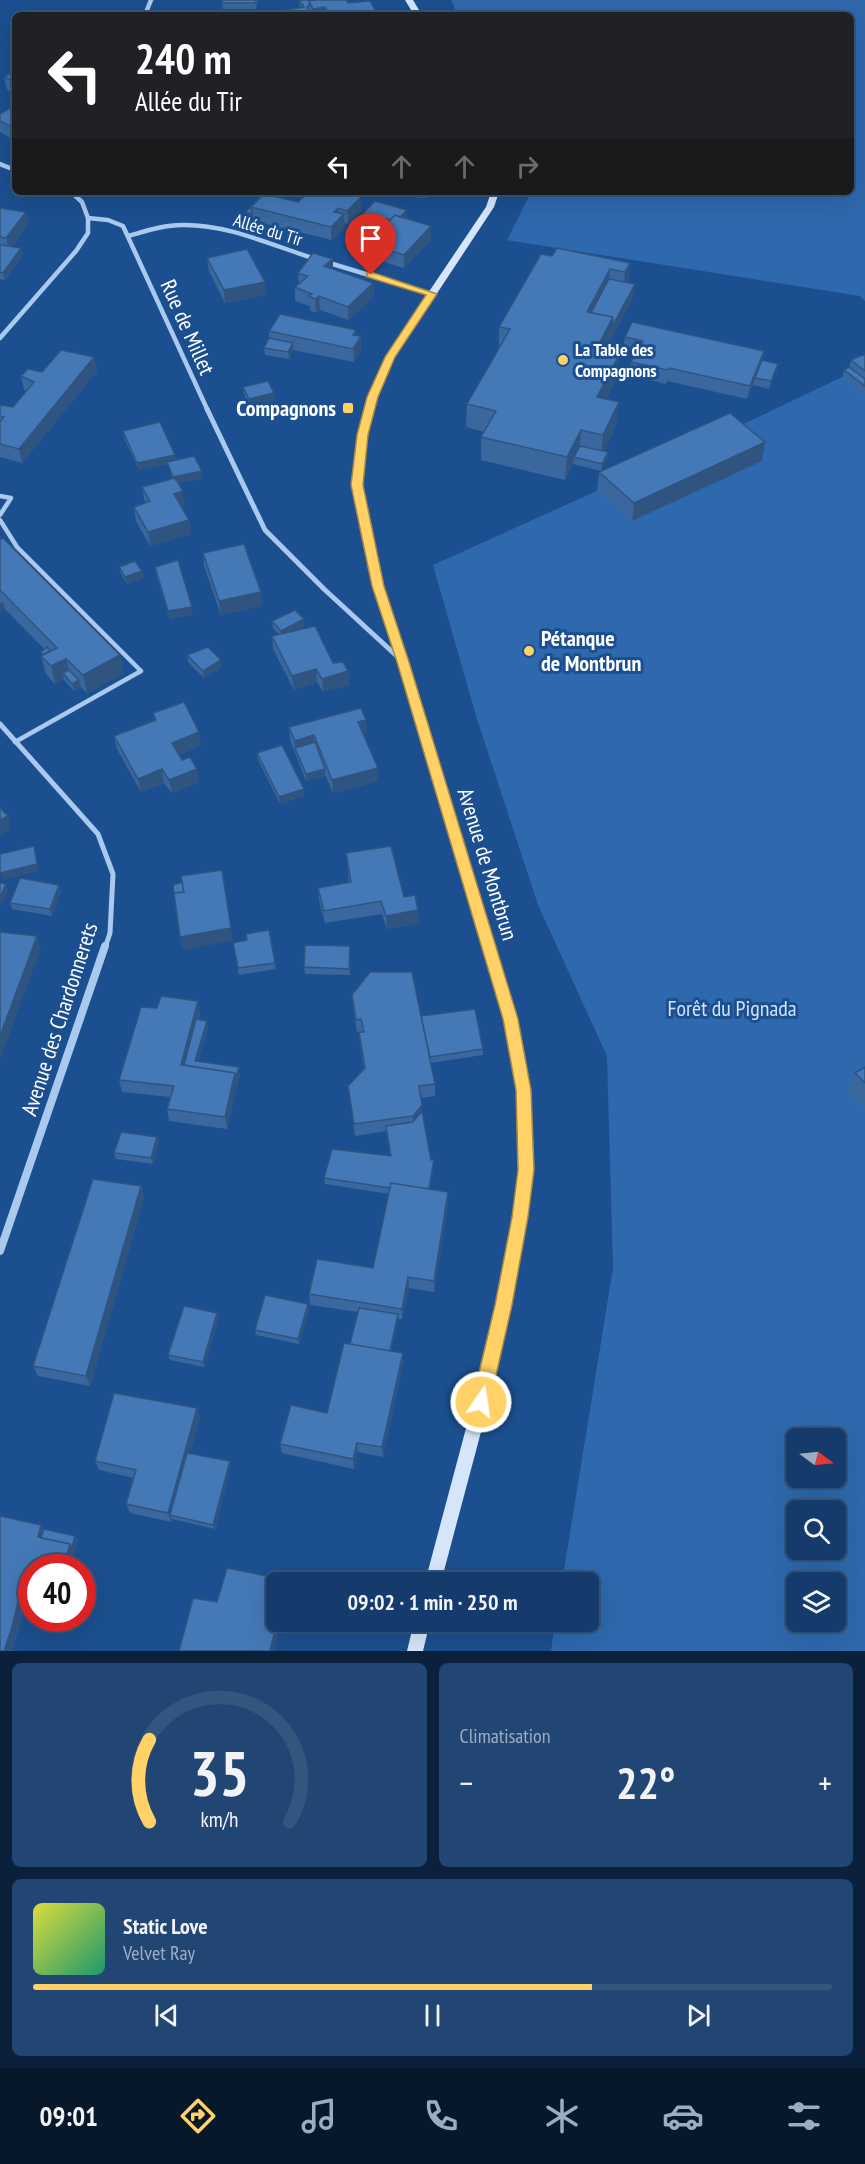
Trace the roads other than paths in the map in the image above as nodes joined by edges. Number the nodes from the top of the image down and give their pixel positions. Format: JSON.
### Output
{"nodes":[{"id":1,"x":74,"y":195,"type":"edge"},
{"id":2,"x":494,"y":195,"type":"edge"},
{"id":3,"x":88,"y":218,"type":"junction"},
{"id":4,"x":128,"y":236,"type":"junction"},
{"id":5,"x":432,"y":294,"type":"junction"},
{"id":6,"x":0,"y":338,"type":"edge"},
{"id":7,"x":0,"y":496,"type":"edge"},
{"id":8,"x":0,"y":515,"type":"edge"},
{"id":9,"x":0,"y":520,"type":"edge"},
{"id":10,"x":403,"y":662,"type":"junction"},
{"id":11,"x":0,"y":724,"type":"edge"},
{"id":12,"x":15,"y":742,"type":"junction"},
{"id":13,"x":0,"y":1251,"type":"edge"},
{"id":14,"x":436,"y":1572,"type":"edge"},
{"id":15,"x":419,"y":1632,"type":"edge"},
{"id":16,"x":414,"y":1651,"type":"edge"}],
"edges":[{"from":1,"to":3,"type":"street"},
{"from":2,"to":5,"type":"street","name":"Avenue de Montbrun"},
{"from":3,"to":4,"type":"street","name":"Rue de Millet"},
{"from":3,"to":6,"type":"street"},
{"from":4,"to":5,"type":"street","name":"Allée du Tir"},
{"from":4,"to":10,"type":"street","name":"Rue de Millet"},
{"from":5,"to":10,"type":"street","name":"Avenue de Montbrun"},
{"from":7,"to":8,"type":"lane"},
{"from":9,"to":12,"type":"lane"},
{"from":10,"to":14,"type":"street","name":"Avenue de Montbrun"},
{"from":11,"to":12,"type":"street","name":"Avenue des Chardonnerets"},
{"from":12,"to":13,"type":"street","name":"Avenue des Chardonnerets"},
{"from":15,"to":16,"type":"street"}]}
